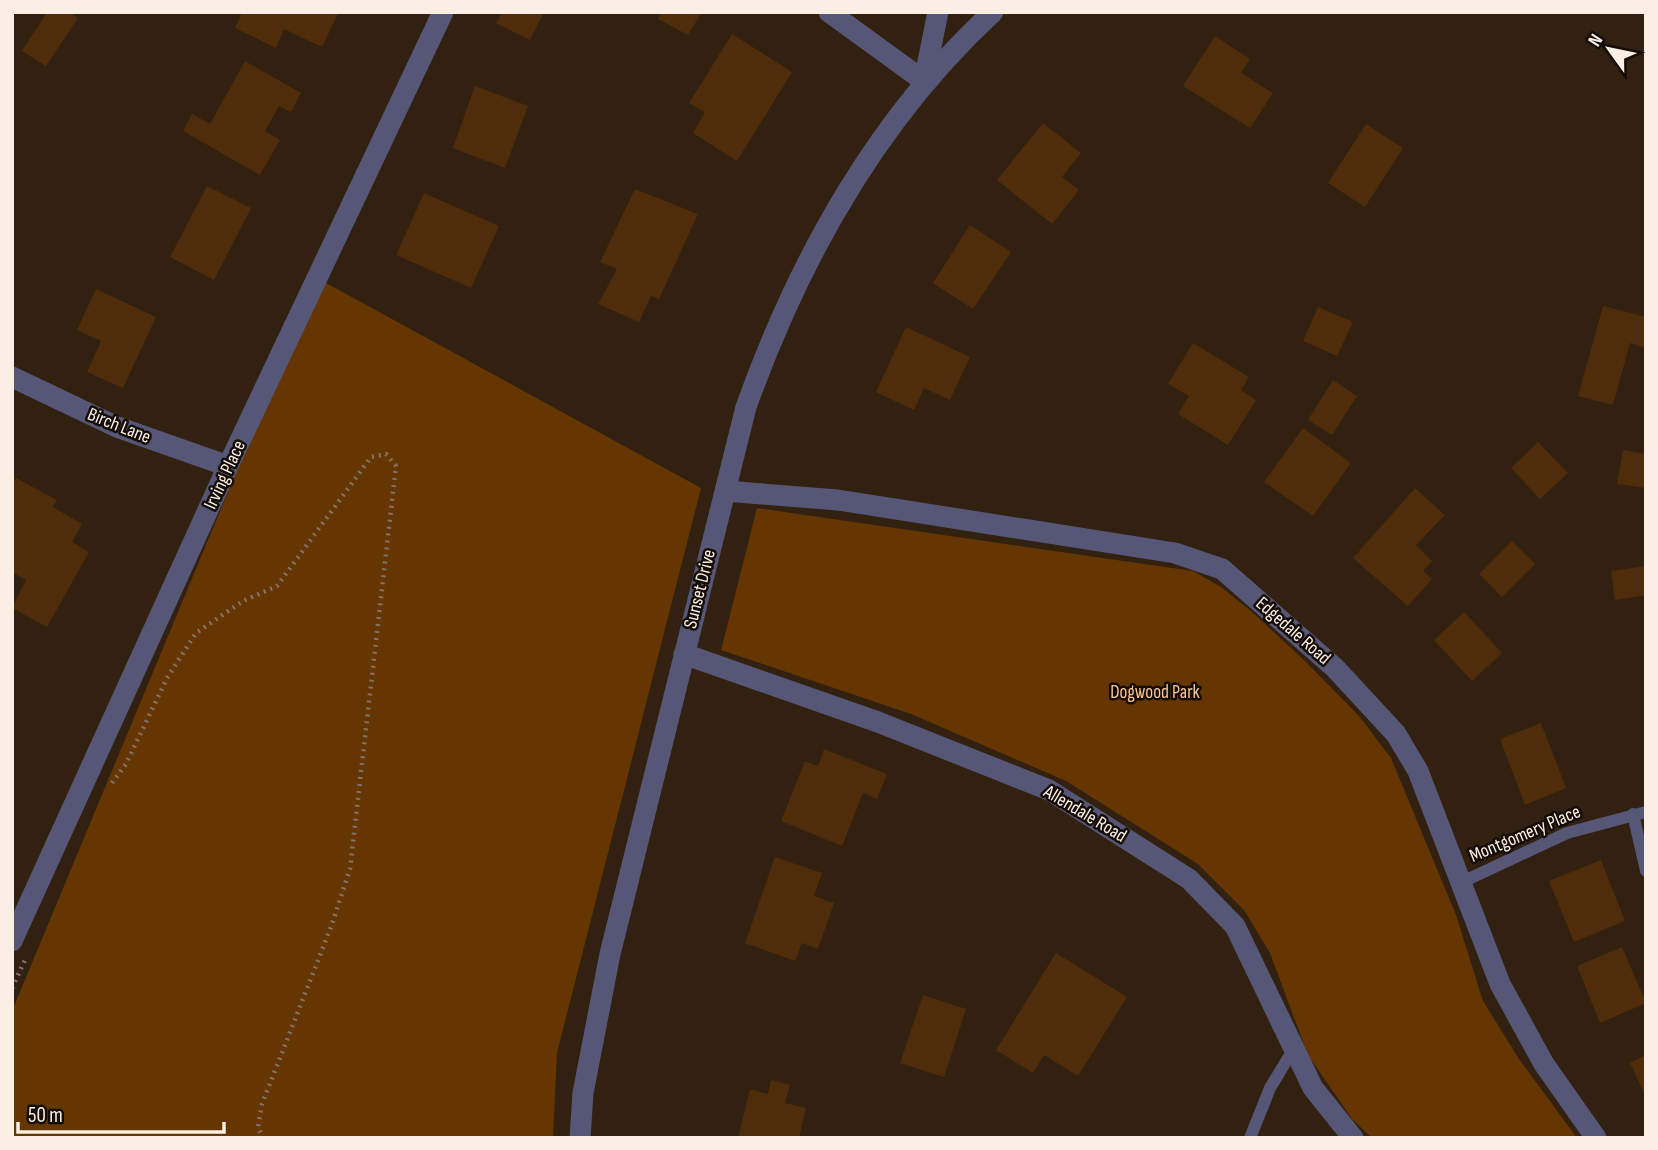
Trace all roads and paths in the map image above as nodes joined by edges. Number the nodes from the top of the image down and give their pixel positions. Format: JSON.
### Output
{"nodes":[{"id":1,"x":443,"y":12,"type":"edge"},
{"id":2,"x":829,"y":12,"type":"edge"},
{"id":3,"x":938,"y":12,"type":"edge"},
{"id":4,"x":993,"y":12,"type":"edge"},
{"id":5,"x":924,"y":81,"type":"junction"},
{"id":6,"x":12,"y":377,"type":"edge"},
{"id":7,"x":229,"y":466,"type":"junction"},
{"id":8,"x":725,"y":491,"type":"junction"},
{"id":9,"x":684,"y":654,"type":"junction"},
{"id":10,"x":111,"y":785,"type":"dead end"},
{"id":11,"x":1639,"y":813,"type":"edge"},
{"id":12,"x":1646,"y":871,"type":"edge"},
{"id":13,"x":1460,"y":883,"type":"junction"},
{"id":14,"x":20,"y":946,"type":"edge"},
{"id":15,"x":12,"y":988,"type":"edge"},
{"id":16,"x":1293,"y":1050,"type":"junction"},
{"id":17,"x":263,"y":1138,"type":"edge"},
{"id":18,"x":580,"y":1138,"type":"edge"},
{"id":19,"x":1250,"y":1138,"type":"edge"},
{"id":20,"x":1353,"y":1138,"type":"edge"},
{"id":21,"x":1596,"y":1138,"type":"edge"}],
"edges":[{"from":1,"to":7,"type":"street","name":"Irving Place"},
{"from":2,"to":5,"type":"street"},
{"from":3,"to":5,"type":"street","name":"Sunset Drive"},
{"from":4,"to":5,"type":"street","name":"Sunset Drive"},
{"from":5,"to":8,"type":"street","name":"Sunset Drive"},
{"from":6,"to":7,"type":"street","name":"Birch Lane"},
{"from":7,"to":14,"type":"street","name":"Irving Place"},
{"from":8,"to":9,"type":"street","name":"Sunset Drive"},
{"from":8,"to":13,"type":"street","name":"Edgedale Road"},
{"from":9,"to":16,"type":"street","name":"Allendale Road"},
{"from":9,"to":18,"type":"street","name":"Sunset Drive"},
{"from":10,"to":17,"type":"path"},
{"from":11,"to":12,"type":"lane"},
{"from":11,"to":13,"type":"lane","name":"Montgomery Place"},
{"from":13,"to":21,"type":"street","name":"Edgedale Road"},
{"from":14,"to":15,"type":"path"},
{"from":16,"to":19,"type":"lane"},
{"from":16,"to":20,"type":"street","name":"Allendale Road"}]}
